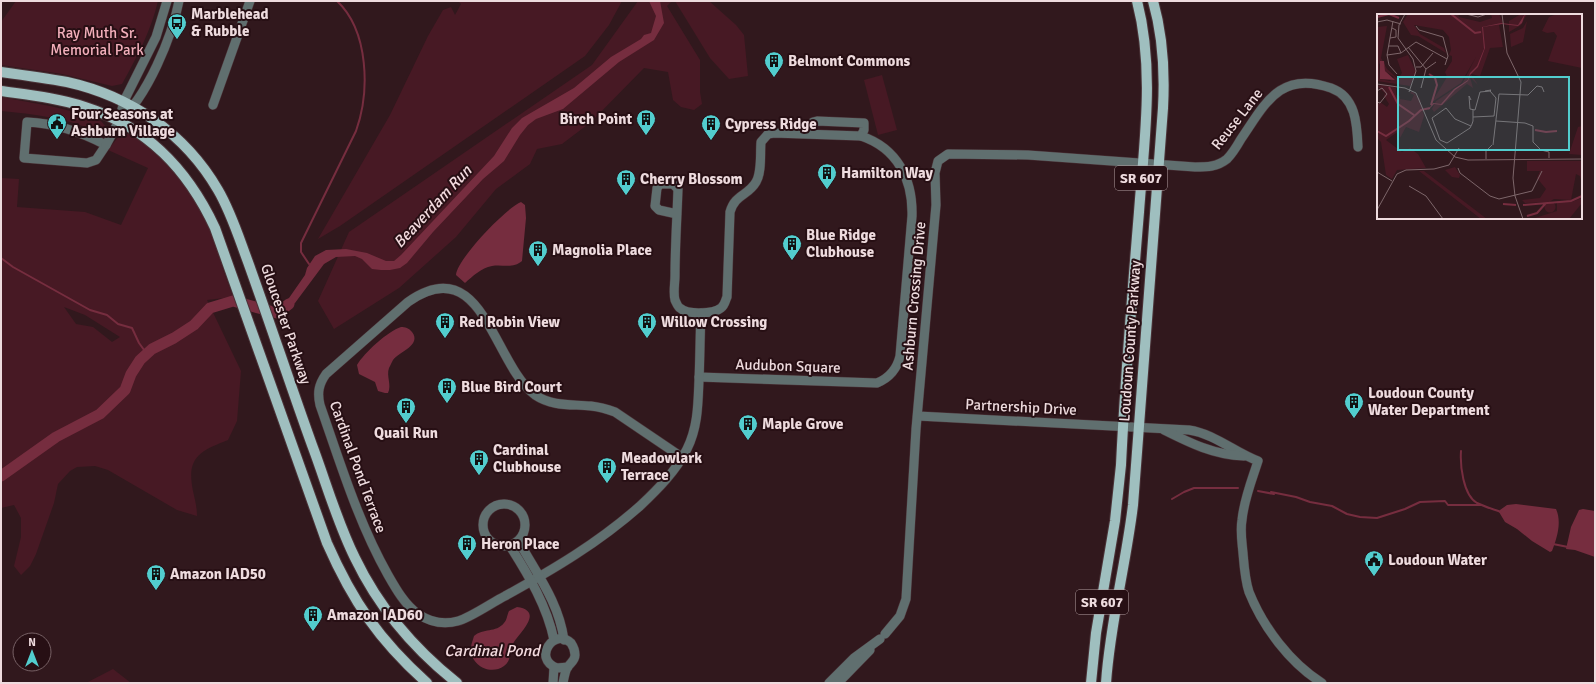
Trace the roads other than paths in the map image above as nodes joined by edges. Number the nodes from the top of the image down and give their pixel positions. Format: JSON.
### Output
{"nodes":[{"id":1,"x":167,"y":1,"type":"edge"},
{"id":2,"x":179,"y":1,"type":"edge"},
{"id":3,"x":250,"y":1,"type":"edge"},
{"id":4,"x":1137,"y":1,"type":"edge"},
{"id":5,"x":1153,"y":1,"type":"edge"},
{"id":6,"x":1,"y":72,"type":"edge"},
{"id":7,"x":1,"y":91,"type":"edge"},
{"id":8,"x":124,"y":101,"type":"junction"},
{"id":9,"x":213,"y":105,"type":"dead end"},
{"id":10,"x":134,"y":106,"type":"junction"},
{"id":11,"x":119,"y":121,"type":"junction"},
{"id":12,"x":808,"y":134,"type":"junction"},
{"id":13,"x":861,"y":136,"type":"junction"},
{"id":14,"x":106,"y":145,"type":"junction"},
{"id":15,"x":1358,"y":147,"type":"dead end"},
{"id":16,"x":1143,"y":163,"type":"junction"},
{"id":17,"x":1158,"y":164,"type":"junction"},
{"id":18,"x":677,"y":214,"type":"dead end"},
{"id":19,"x":701,"y":312,"type":"junction"},
{"id":20,"x":699,"y":377,"type":"junction"},
{"id":21,"x":918,"y":416,"type":"junction"},
{"id":22,"x":1123,"y":426,"type":"junction"},
{"id":23,"x":1139,"y":427,"type":"junction"},
{"id":24,"x":1163,"y":429,"type":"junction"},
{"id":25,"x":1244,"y":456,"type":"junction"},
{"id":26,"x":683,"y":458,"type":"junction"},
{"id":27,"x":520,"y":540,"type":"junction"},
{"id":28,"x":510,"y":546,"type":"junction"},
{"id":29,"x":540,"y":577,"type":"junction"},
{"id":30,"x":531,"y":582,"type":"junction"},
{"id":31,"x":885,"y":634,"type":"dead end"},
{"id":32,"x":554,"y":640,"type":"junction"},
{"id":33,"x":564,"y":640,"type":"junction"},
{"id":34,"x":568,"y":666,"type":"junction"},
{"id":35,"x":554,"y":667,"type":"junction"},
{"id":36,"x":427,"y":683,"type":"edge"},
{"id":37,"x":457,"y":683,"type":"edge"},
{"id":38,"x":553,"y":683,"type":"edge"},
{"id":39,"x":563,"y":683,"type":"edge"},
{"id":40,"x":829,"y":683,"type":"edge"},
{"id":41,"x":838,"y":683,"type":"edge"},
{"id":42,"x":1091,"y":683,"type":"edge"},
{"id":43,"x":1106,"y":683,"type":"edge"},
{"id":44,"x":1322,"y":683,"type":"edge"}],
"edges":[{"from":1,"to":8,"type":"street"},
{"from":2,"to":10,"type":"street"},
{"from":3,"to":9,"type":"street"},
{"from":4,"to":16,"type":"main road","name":"Loudoun County Parkway","number":"SR 607"},
{"from":5,"to":17,"type":"main road","name":"Loudoun County Parkway","number":"SR 607"},
{"from":6,"to":8,"type":"main road","name":"Gloucester Parkway"},
{"from":7,"to":11,"type":"main road"},
{"from":8,"to":10,"type":"main road","name":"Gloucester Parkway"},
{"from":8,"to":11,"type":"street"},
{"from":10,"to":11,"type":"street"},
{"from":10,"to":37,"type":"main road","name":"Gloucester Parkway"},
{"from":11,"to":14,"type":"street"},
{"from":11,"to":36,"type":"main road"},
{"from":12,"to":13,"type":"street"},
{"from":12,"to":13,"type":"street"},
{"from":12,"to":19,"type":"street"},
{"from":13,"to":20,"type":"street","name":"Audubon Square"},
{"from":14,"to":14,"type":"street"},
{"from":15,"to":17,"type":"street","name":"Reuse Lane"},
{"from":16,"to":17,"type":"street","name":"Reuse Lane"},
{"from":16,"to":21,"type":"street","name":"Ashburn Crossing Drive"},
{"from":16,"to":22,"type":"main road","name":"Loudoun County Parkway","number":"SR 607"},
{"from":17,"to":23,"type":"main road","name":"Loudoun County Parkway","number":"SR 607"},
{"from":18,"to":19,"type":"street"},
{"from":19,"to":20,"type":"street","name":"Cardinal Pond Terrace"},
{"from":20,"to":26,"type":"street","name":"Cardinal Pond Terrace"},
{"from":21,"to":22,"type":"street","name":"Partnership Drive"},
{"from":21,"to":31,"type":"street","name":"Ashburn Crossing Drive"},
{"from":22,"to":23,"type":"street","name":"Partnership Drive"},
{"from":22,"to":42,"type":"main road","name":"Loudoun County Parkway","number":"SR 607"},
{"from":23,"to":24,"type":"street","name":"Partnership Drive"},
{"from":23,"to":43,"type":"main road","name":"Loudoun County Parkway","number":"SR 607"},
{"from":24,"to":25,"type":"street"},
{"from":24,"to":25,"type":"street","name":"Partnership Drive"},
{"from":25,"to":44,"type":"street"},
{"from":26,"to":29,"type":"street","name":"Cardinal Pond Terrace"},
{"from":26,"to":30,"type":"street","name":"Cardinal Pond Terrace"},
{"from":27,"to":28,"type":"street"},
{"from":27,"to":28,"type":"street"},
{"from":27,"to":29,"type":"street"},
{"from":28,"to":30,"type":"street"},
{"from":29,"to":30,"type":"street","name":"Cardinal Pond Terrace"},
{"from":29,"to":33,"type":"street"},
{"from":30,"to":32,"type":"street"},
{"from":32,"to":33,"type":"street"},
{"from":32,"to":35,"type":"street"},
{"from":33,"to":34,"type":"street"},
{"from":34,"to":35,"type":"street"},
{"from":34,"to":39,"type":"street"},
{"from":35,"to":38,"type":"street"},
{"from":40,"to":41,"type":"street"}]}
